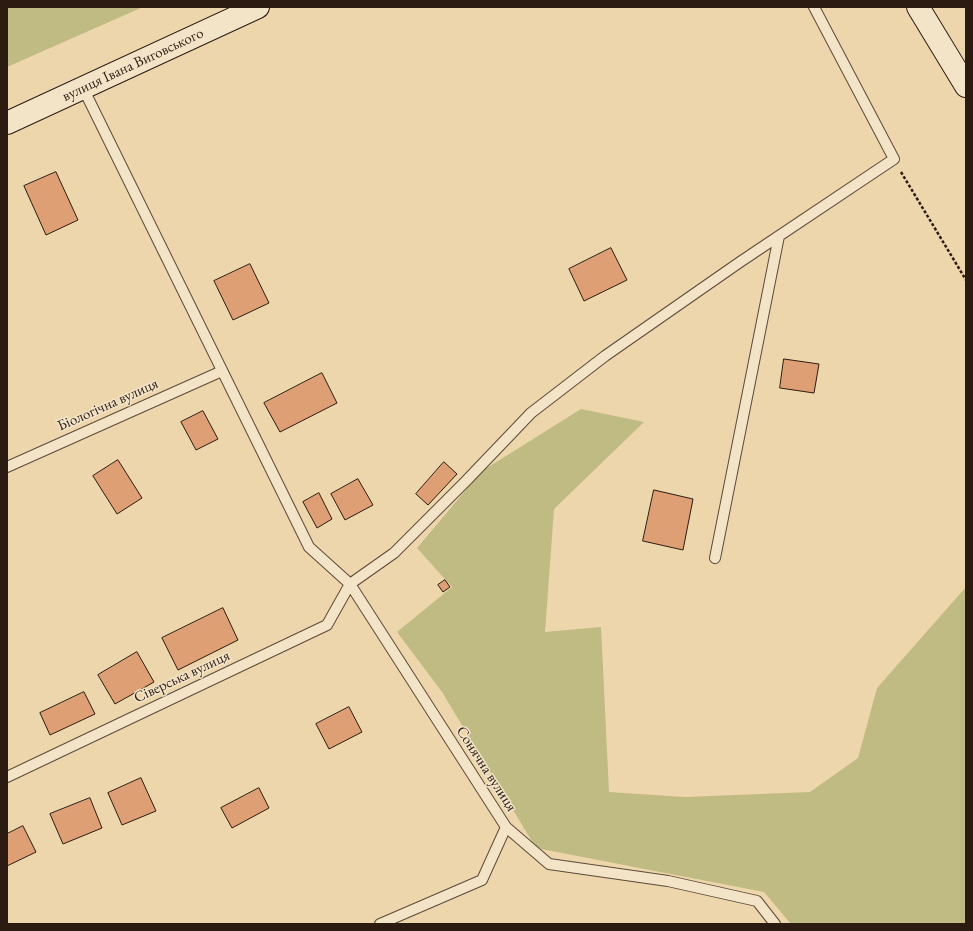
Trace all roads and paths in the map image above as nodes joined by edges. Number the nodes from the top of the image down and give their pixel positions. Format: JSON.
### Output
{"nodes":[{"id":1,"x":258,"y":7,"type":"edge"},
{"id":2,"x":814,"y":7,"type":"edge"},
{"id":3,"x":918,"y":7,"type":"edge"},
{"id":4,"x":966,"y":86,"type":"edge"},
{"id":5,"x":83,"y":88,"type":"junction"},
{"id":6,"x":7,"y":123,"type":"edge"},
{"id":7,"x":894,"y":159,"type":"junction"},
{"id":8,"x":779,"y":236,"type":"junction"},
{"id":9,"x":966,"y":280,"type":"edge"},
{"id":10,"x":222,"y":371,"type":"junction"},
{"id":11,"x":7,"y":467,"type":"edge"},
{"id":12,"x":715,"y":558,"type":"dead end"},
{"id":13,"x":350,"y":584,"type":"junction"},
{"id":14,"x":7,"y":777,"type":"edge"},
{"id":15,"x":506,"y":827,"type":"junction"},
{"id":16,"x":380,"y":924,"type":"edge"},
{"id":17,"x":775,"y":924,"type":"edge"}],
"edges":[{"from":1,"to":5,"type":"street","name":"вулиця Івана Виговського"},
{"from":2,"to":7,"type":"lane"},
{"from":3,"to":4,"type":"street"},
{"from":5,"to":6,"type":"street","name":"вулиця Івана Виговського"},
{"from":5,"to":10,"type":"lane","name":"Сонячна вулиця"},
{"from":7,"to":8,"type":"lane"},
{"from":7,"to":9,"type":"path"},
{"from":8,"to":12,"type":"lane"},
{"from":8,"to":13,"type":"lane"},
{"from":10,"to":11,"type":"lane","name":"Біологічна вулиця"},
{"from":10,"to":13,"type":"lane","name":"Сонячна вулиця"},
{"from":13,"to":14,"type":"lane","name":"Сіверська вулиця"},
{"from":13,"to":15,"type":"lane","name":"Сонячна вулиця"},
{"from":15,"to":16,"type":"lane","name":"Сонячна вулиця"},
{"from":15,"to":17,"type":"lane"}]}
